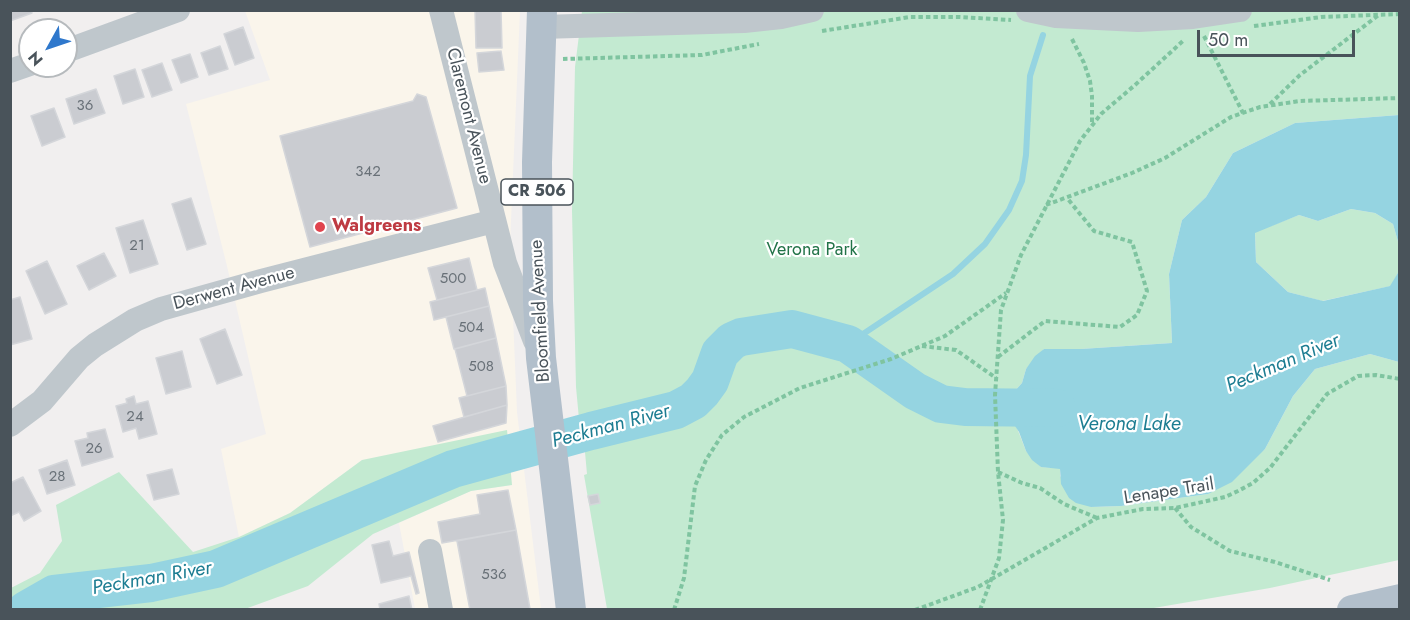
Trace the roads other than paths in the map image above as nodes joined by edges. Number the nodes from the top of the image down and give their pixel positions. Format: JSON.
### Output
{"nodes":[{"id":1,"x":178,"y":10,"type":"edge"},
{"id":2,"x":441,"y":10,"type":"edge"},
{"id":3,"x":1022,"y":16,"type":"edge"},
{"id":4,"x":542,"y":19,"type":"edge"},
{"id":5,"x":1245,"y":19,"type":"edge"},
{"id":6,"x":812,"y":21,"type":"edge"},
{"id":7,"x":78,"y":47,"type":"edge"},
{"id":8,"x":494,"y":221,"type":"junction"},
{"id":9,"x":541,"y":357,"type":"junction"},
{"id":10,"x":10,"y":425,"type":"edge"},
{"id":11,"x":430,"y":551,"type":"dead end"},
{"id":12,"x":1396,"y":603,"type":"edge"},
{"id":13,"x":441,"y":609,"type":"edge"},
{"id":14,"x":571,"y":609,"type":"edge"},
{"id":15,"x":1352,"y":609,"type":"edge"}],
"edges":[{"from":1,"to":7,"type":"street"},
{"from":2,"to":8,"type":"street","name":"Claremont Avenue"},
{"from":3,"to":5,"type":"street"},
{"from":4,"to":6,"type":"street"},
{"from":4,"to":9,"type":"main road","name":"Bloomfield Avenue","number":"CR 506"},
{"from":8,"to":9,"type":"street","name":"Claremont Avenue"},
{"from":8,"to":10,"type":"street","name":"Derwent Avenue"},
{"from":9,"to":14,"type":"main road","name":"Bloomfield Avenue","number":"CR 506"},
{"from":11,"to":13,"type":"street"},
{"from":12,"to":15,"type":"main road"}]}
